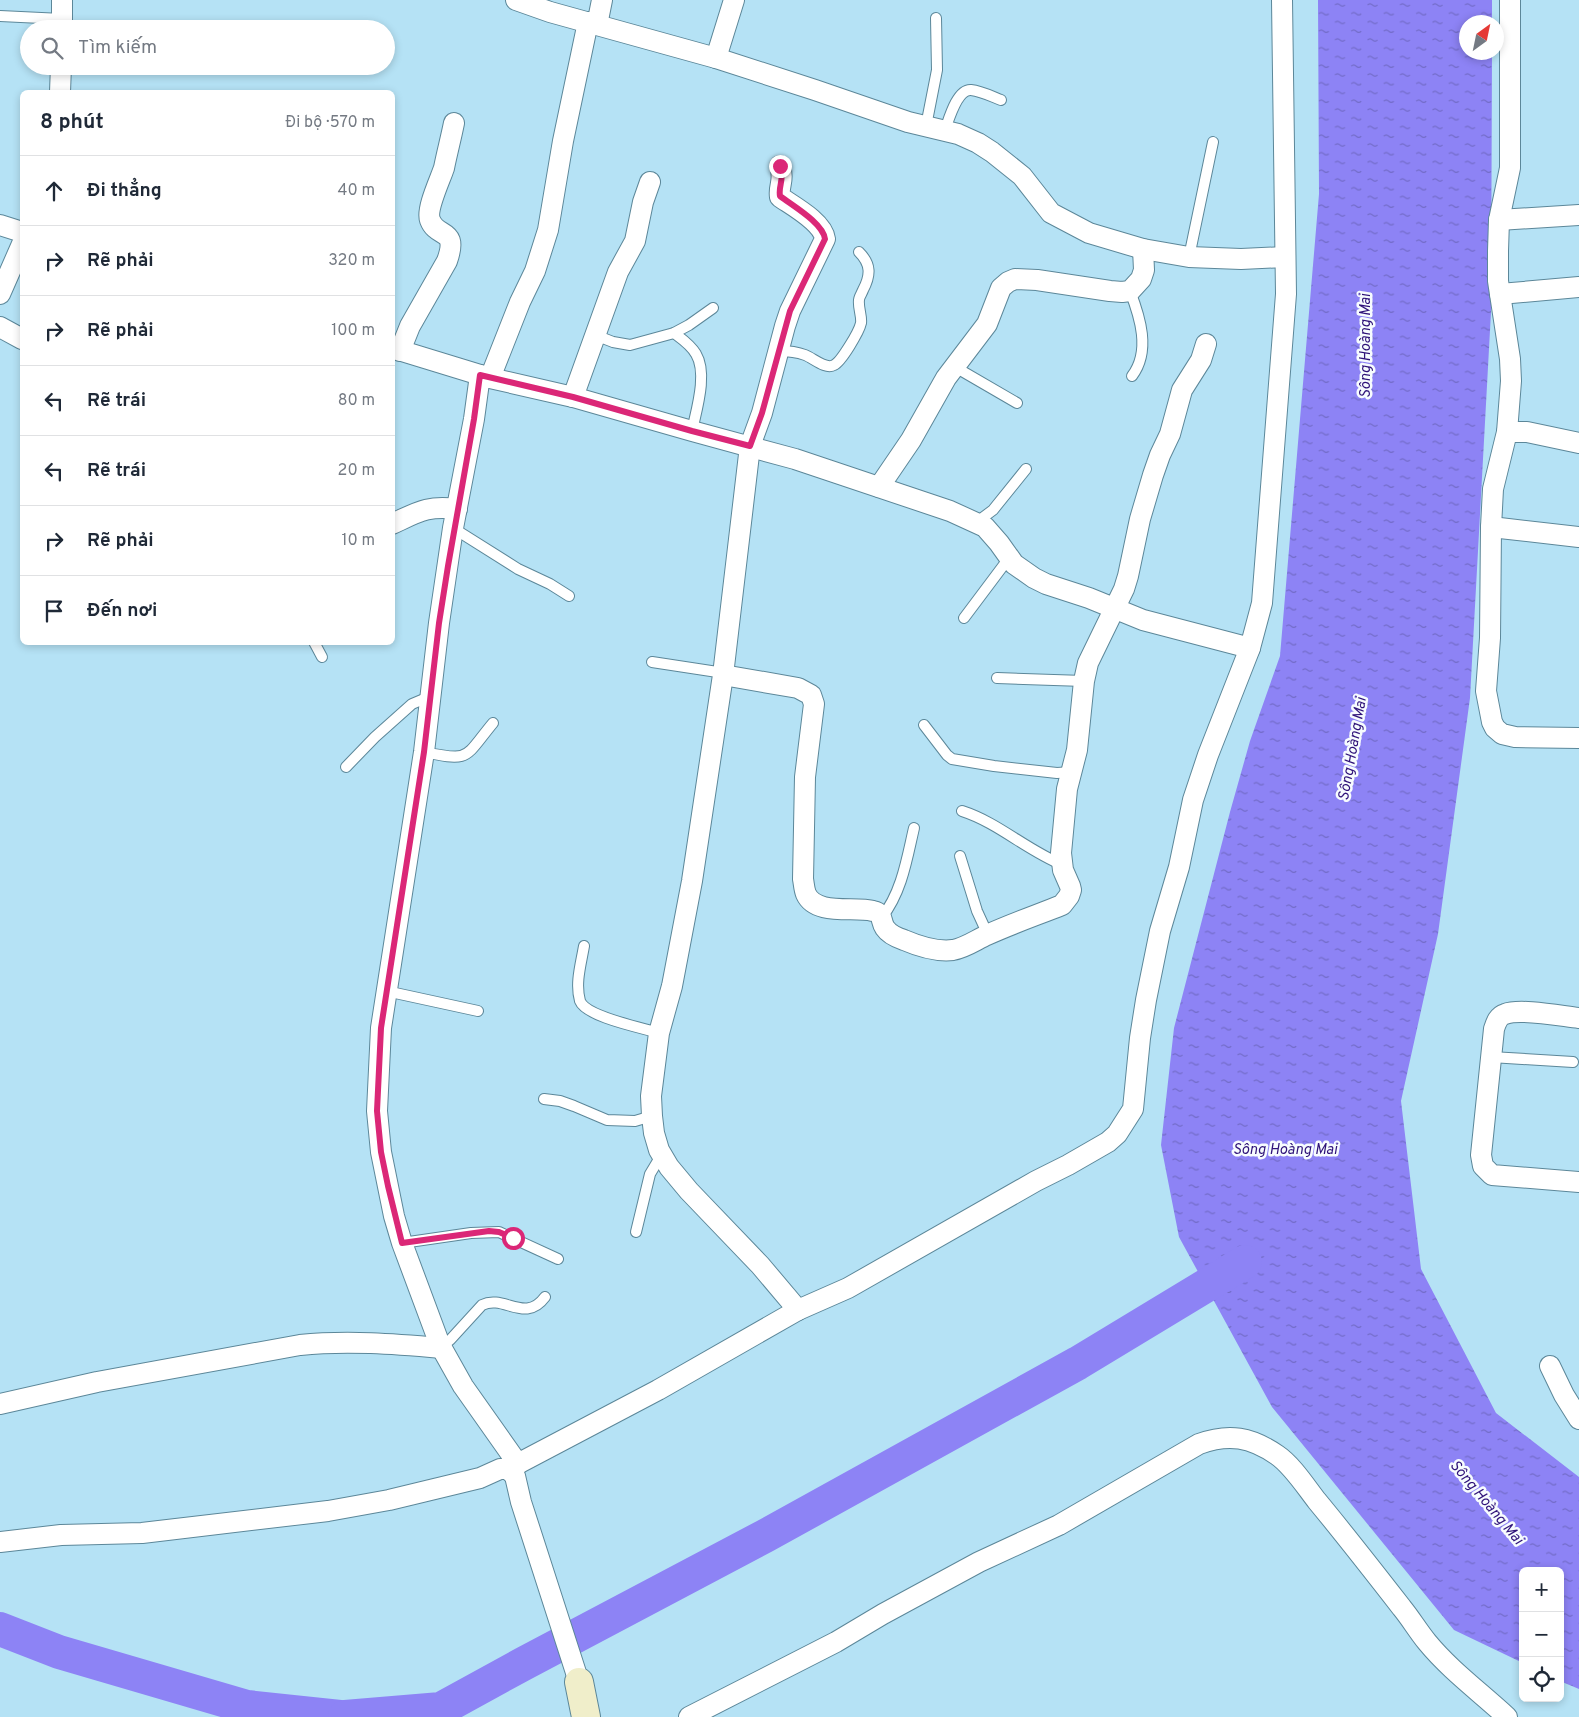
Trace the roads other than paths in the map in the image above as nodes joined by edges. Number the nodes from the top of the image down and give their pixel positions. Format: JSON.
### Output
{"nodes":[{"id":1,"x":516,"y":0,"type":"edge"},
{"id":2,"x":602,"y":0,"type":"edge"},
{"id":3,"x":734,"y":0,"type":"edge"},
{"id":4,"x":1282,"y":0,"type":"edge"},
{"id":5,"x":1510,"y":0,"type":"edge"},
{"id":6,"x":0,"y":16,"type":"edge"},
{"id":7,"x":62,"y":16,"type":"edge"},
{"id":8,"x":936,"y":18,"type":"dead end"},
{"id":9,"x":593,"y":24,"type":"junction"},
{"id":10,"x":716,"y":58,"type":"junction"},
{"id":11,"x":61,"y":75,"type":"edge"},
{"id":12,"x":60,"y":90,"type":"edge"},
{"id":13,"x":1001,"y":100,"type":"dead end"},
{"id":14,"x":454,"y":123,"type":"dead end"},
{"id":15,"x":935,"y":128,"type":"junction"},
{"id":16,"x":1213,"y":142,"type":"dead end"},
{"id":17,"x":780,"y":166,"type":"dead end"},
{"id":18,"x":650,"y":182,"type":"dead end"},
{"id":19,"x":1579,"y":215,"type":"edge"},
{"id":20,"x":1499,"y":220,"type":"junction"},
{"id":21,"x":0,"y":225,"type":"edge"},
{"id":22,"x":20,"y":231,"type":"edge"},
{"id":23,"x":1143,"y":248,"type":"junction"},
{"id":24,"x":20,"y":249,"type":"edge"},
{"id":25,"x":859,"y":252,"type":"dead end"},
{"id":26,"x":1189,"y":257,"type":"junction"},
{"id":27,"x":1285,"y":257,"type":"junction"},
{"id":28,"x":1579,"y":287,"type":"edge"},
{"id":29,"x":1130,"y":291,"type":"junction"},
{"id":30,"x":0,"y":294,"type":"edge"},
{"id":31,"x":1500,"y":294,"type":"junction"},
{"id":32,"x":713,"y":308,"type":"dead end"},
{"id":33,"x":0,"y":327,"type":"edge"},
{"id":34,"x":674,"y":333,"type":"junction"},
{"id":35,"x":595,"y":335,"type":"junction"},
{"id":36,"x":20,"y":338,"type":"edge"},
{"id":37,"x":1206,"y":344,"type":"dead end"},
{"id":38,"x":396,"y":349,"type":"edge"},
{"id":39,"x":779,"y":351,"type":"junction"},
{"id":40,"x":955,"y":367,"type":"junction"},
{"id":41,"x":485,"y":376,"type":"junction"},
{"id":42,"x":1132,"y":376,"type":"dead end"},
{"id":43,"x":573,"y":397,"type":"junction"},
{"id":44,"x":1017,"y":403,"type":"dead end"},
{"id":45,"x":692,"y":431,"type":"junction"},
{"id":46,"x":1507,"y":432,"type":"junction"},
{"id":47,"x":1579,"y":443,"type":"edge"},
{"id":48,"x":750,"y":446,"type":"junction"},
{"id":49,"x":1026,"y":469,"type":"dead end"},
{"id":50,"x":879,"y":487,"type":"junction"},
{"id":51,"x":457,"y":509,"type":"junction"},
{"id":52,"x":977,"y":522,"type":"junction"},
{"id":53,"x":395,"y":523,"type":"edge"},
{"id":54,"x":1490,"y":526,"type":"junction"},
{"id":55,"x":453,"y":528,"type":"junction"},
{"id":56,"x":1579,"y":536,"type":"edge"},
{"id":57,"x":1009,"y":558,"type":"junction"},
{"id":58,"x":569,"y":596,"type":"dead end"},
{"id":59,"x":1113,"y":609,"type":"junction"},
{"id":60,"x":964,"y":618,"type":"dead end"},
{"id":61,"x":316,"y":645,"type":"edge"},
{"id":62,"x":1250,"y":648,"type":"junction"},
{"id":63,"x":322,"y":657,"type":"dead end"},
{"id":64,"x":652,"y":662,"type":"dead end"},
{"id":65,"x":724,"y":674,"type":"junction"},
{"id":66,"x":997,"y":678,"type":"dead end"},
{"id":67,"x":1084,"y":681,"type":"junction"},
{"id":68,"x":431,"y":696,"type":"junction"},
{"id":69,"x":493,"y":723,"type":"dead end"},
{"id":70,"x":924,"y":725,"type":"dead end"},
{"id":71,"x":1579,"y":738,"type":"edge"},
{"id":72,"x":424,"y":752,"type":"junction"},
{"id":73,"x":346,"y":767,"type":"dead end"},
{"id":74,"x":1072,"y":772,"type":"junction"},
{"id":75,"x":962,"y":811,"type":"dead end"},
{"id":76,"x":914,"y":828,"type":"dead end"},
{"id":77,"x":960,"y":856,"type":"dead end"},
{"id":78,"x":1063,"y":865,"type":"junction"},
{"id":79,"x":882,"y":917,"type":"junction"},
{"id":80,"x":988,"y":935,"type":"junction"},
{"id":81,"x":584,"y":946,"type":"dead end"},
{"id":82,"x":386,"y":991,"type":"junction"},
{"id":83,"x":478,"y":1011,"type":"dead end"},
{"id":84,"x":1579,"y":1018,"type":"edge"},
{"id":85,"x":659,"y":1033,"type":"junction"},
{"id":86,"x":1491,"y":1057,"type":"junction"},
{"id":87,"x":1573,"y":1062,"type":"dead end"},
{"id":88,"x":544,"y":1100,"type":"dead end"},
{"id":89,"x":652,"y":1116,"type":"junction"},
{"id":90,"x":662,"y":1154,"type":"junction"},
{"id":91,"x":1579,"y":1182,"type":"edge"},
{"id":92,"x":636,"y":1232,"type":"dead end"},
{"id":93,"x":402,"y":1243,"type":"junction"},
{"id":94,"x":558,"y":1259,"type":"dead end"},
{"id":95,"x":545,"y":1297,"type":"dead end"},
{"id":96,"x":798,"y":1310,"type":"junction"},
{"id":97,"x":441,"y":1347,"type":"junction"},
{"id":98,"x":1550,"y":1366,"type":"dead end"},
{"id":99,"x":0,"y":1404,"type":"edge"},
{"id":100,"x":1579,"y":1419,"type":"edge"},
{"id":101,"x":513,"y":1466,"type":"junction"},
{"id":102,"x":0,"y":1542,"type":"edge"},
{"id":103,"x":579,"y":1682,"type":"joint"},
{"id":104,"x":586,"y":1717,"type":"edge"},
{"id":105,"x":689,"y":1717,"type":"edge"},
{"id":106,"x":1507,"y":1717,"type":"edge"}],
"edges":[{"from":1,"to":9,"type":"street"},
{"from":2,"to":9,"type":"street"},
{"from":3,"to":10,"type":"street"},
{"from":4,"to":27,"type":"street"},
{"from":5,"to":20,"type":"street"},
{"from":6,"to":7,"type":"lane"},
{"from":8,"to":15,"type":"lane"},
{"from":9,"to":10,"type":"street"},
{"from":9,"to":41,"type":"street"},
{"from":10,"to":15,"type":"street"},
{"from":11,"to":12,"type":"street"},
{"from":13,"to":15,"type":"lane"},
{"from":14,"to":38,"type":"street"},
{"from":15,"to":23,"type":"street"},
{"from":16,"to":26,"type":"lane"},
{"from":17,"to":39,"type":"street"},
{"from":18,"to":35,"type":"street"},
{"from":19,"to":20,"type":"street"},
{"from":20,"to":31,"type":"street"},
{"from":21,"to":22,"type":"street"},
{"from":23,"to":26,"type":"street"},
{"from":23,"to":29,"type":"street"},
{"from":24,"to":30,"type":"street"},
{"from":25,"to":39,"type":"lane"},
{"from":26,"to":27,"type":"street"},
{"from":27,"to":62,"type":"street"},
{"from":28,"to":31,"type":"street"},
{"from":29,"to":40,"type":"street"},
{"from":29,"to":42,"type":"lane"},
{"from":31,"to":46,"type":"street"},
{"from":32,"to":34,"type":"lane"},
{"from":33,"to":36,"type":"street"},
{"from":34,"to":35,"type":"lane"},
{"from":34,"to":45,"type":"lane"},
{"from":35,"to":43,"type":"street"},
{"from":37,"to":59,"type":"street"},
{"from":38,"to":41,"type":"street"},
{"from":39,"to":48,"type":"street"},
{"from":40,"to":44,"type":"lane"},
{"from":40,"to":50,"type":"street"},
{"from":41,"to":43,"type":"street"},
{"from":41,"to":51,"type":"street"},
{"from":43,"to":45,"type":"street"},
{"from":45,"to":48,"type":"street"},
{"from":46,"to":47,"type":"street"},
{"from":46,"to":54,"type":"street"},
{"from":48,"to":50,"type":"street"},
{"from":48,"to":65,"type":"street"},
{"from":49,"to":52,"type":"lane"},
{"from":50,"to":52,"type":"street"},
{"from":51,"to":53,"type":"street"},
{"from":51,"to":55,"type":"street"},
{"from":52,"to":57,"type":"street"},
{"from":54,"to":56,"type":"street"},
{"from":54,"to":71,"type":"street"},
{"from":55,"to":58,"type":"lane"},
{"from":55,"to":68,"type":"street"},
{"from":57,"to":59,"type":"street"},
{"from":57,"to":60,"type":"lane"},
{"from":59,"to":62,"type":"street"},
{"from":59,"to":67,"type":"street"},
{"from":61,"to":63,"type":"lane"},
{"from":62,"to":96,"type":"street"},
{"from":64,"to":65,"type":"lane"},
{"from":65,"to":79,"type":"street"},
{"from":65,"to":85,"type":"street"},
{"from":66,"to":67,"type":"lane"},
{"from":67,"to":74,"type":"street"},
{"from":68,"to":72,"type":"street"},
{"from":68,"to":73,"type":"lane"},
{"from":69,"to":72,"type":"lane"},
{"from":70,"to":74,"type":"lane"},
{"from":72,"to":82,"type":"street"},
{"from":74,"to":78,"type":"street"},
{"from":75,"to":78,"type":"lane"},
{"from":76,"to":79,"type":"lane"},
{"from":77,"to":80,"type":"lane"},
{"from":78,"to":80,"type":"street"},
{"from":79,"to":80,"type":"street"},
{"from":81,"to":85,"type":"lane"},
{"from":82,"to":83,"type":"lane"},
{"from":82,"to":93,"type":"street"},
{"from":84,"to":86,"type":"street"},
{"from":85,"to":89,"type":"street"},
{"from":86,"to":87,"type":"lane"},
{"from":86,"to":91,"type":"street"},
{"from":88,"to":89,"type":"lane"},
{"from":89,"to":90,"type":"street"},
{"from":90,"to":92,"type":"lane"},
{"from":90,"to":96,"type":"street"},
{"from":93,"to":94,"type":"lane"},
{"from":93,"to":97,"type":"street"},
{"from":95,"to":97,"type":"lane"},
{"from":96,"to":101,"type":"street"},
{"from":97,"to":99,"type":"street"},
{"from":97,"to":101,"type":"street"},
{"from":98,"to":100,"type":"street"},
{"from":101,"to":102,"type":"street"},
{"from":101,"to":103,"type":"street"},
{"from":103,"to":104,"type":"street"},
{"from":105,"to":106,"type":"street"}]}
